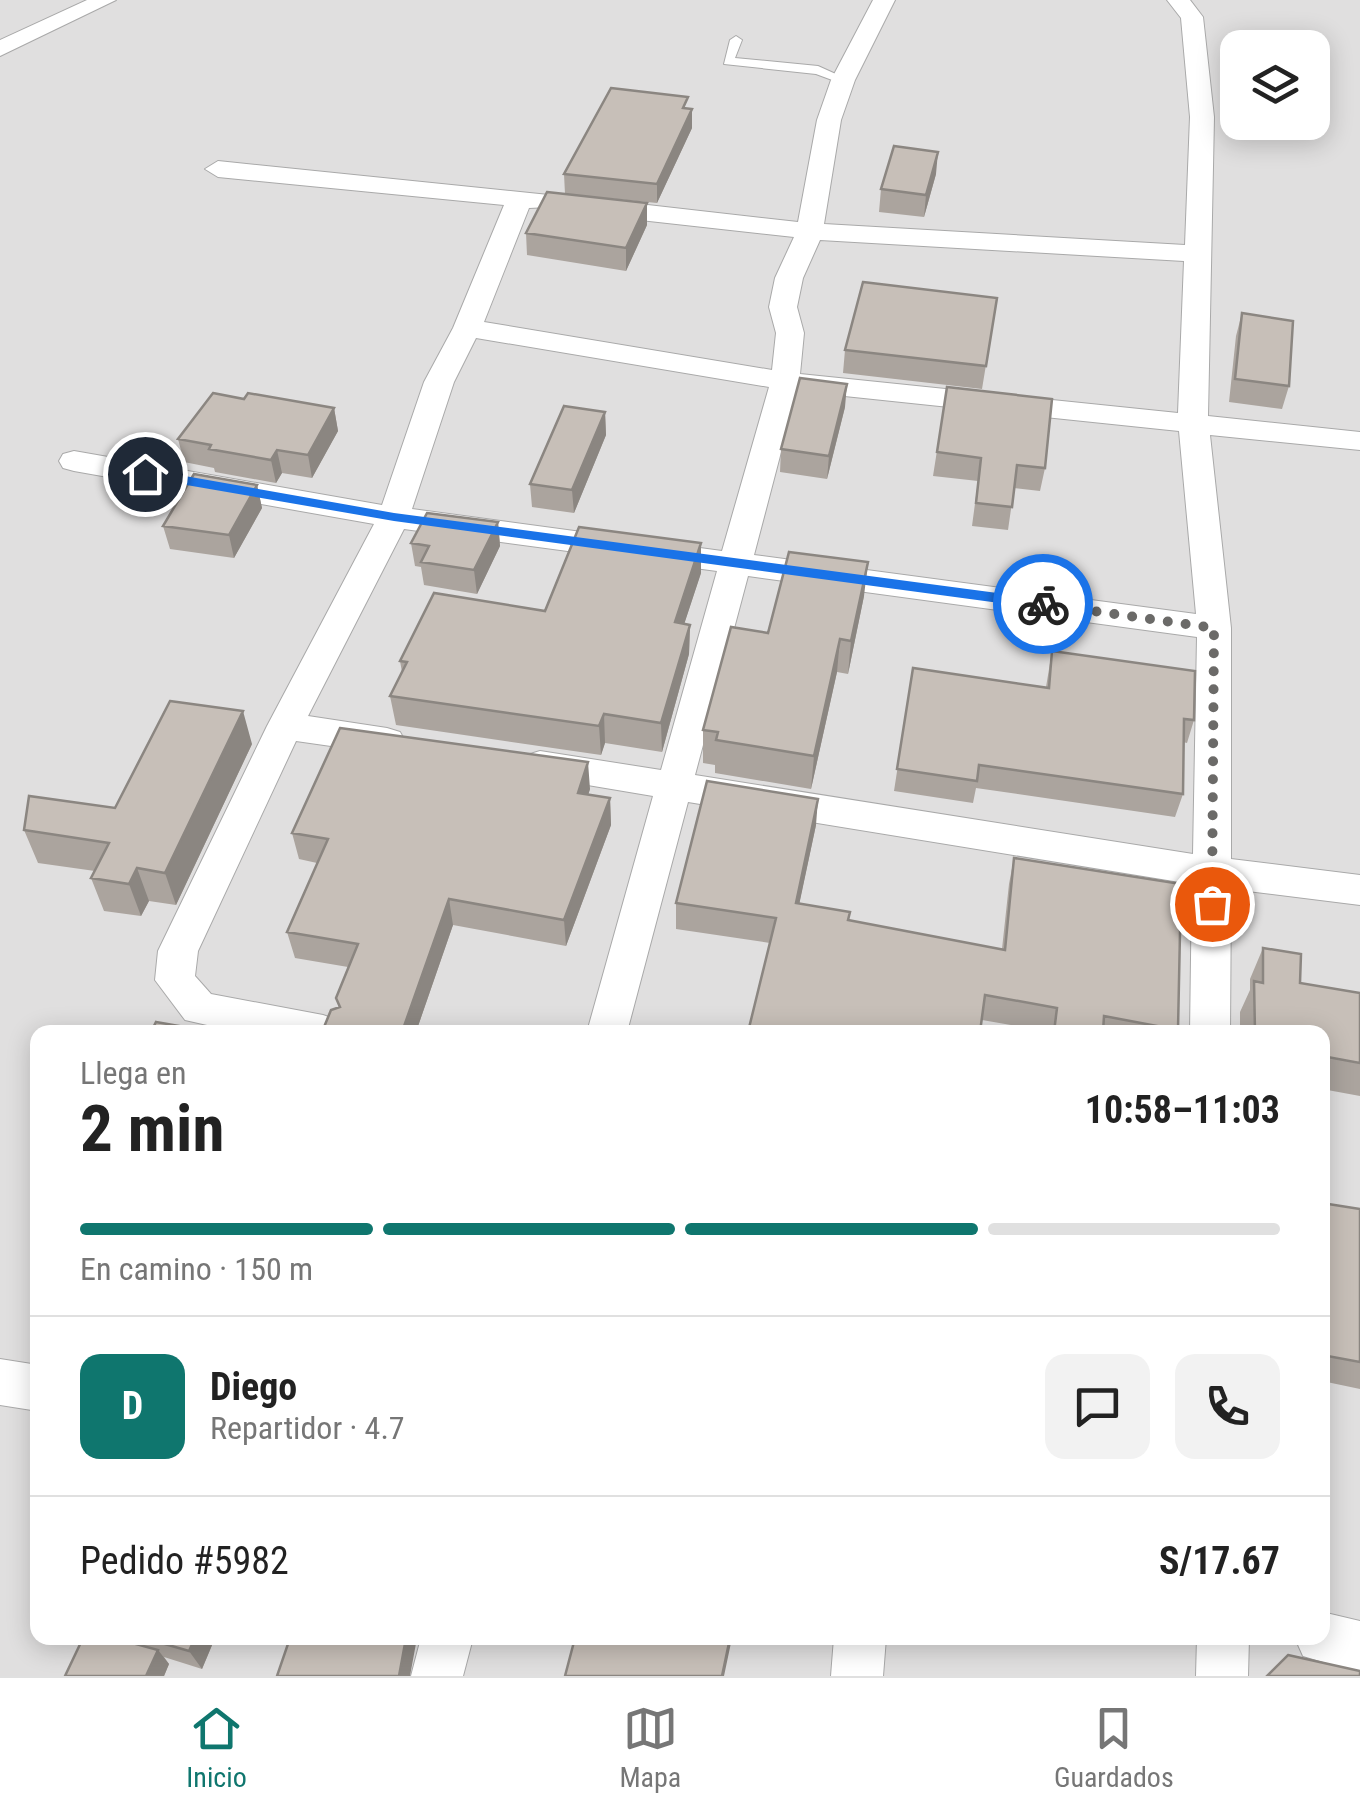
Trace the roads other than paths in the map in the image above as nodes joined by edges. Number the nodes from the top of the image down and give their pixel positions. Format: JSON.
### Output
{"nodes":[{"id":1,"x":104,"y":0,"type":"edge"},
{"id":2,"x":884,"y":0,"type":"edge"},
{"id":3,"x":1178,"y":0,"type":"edge"},
{"id":4,"x":736,"y":40,"type":"dead end"},
{"id":5,"x":0,"y":49,"type":"edge"},
{"id":6,"x":842,"y":80,"type":"junction"},
{"id":7,"x":218,"y":169,"type":"dead end"},
{"id":8,"x":520,"y":198,"type":"junction"},
{"id":9,"x":810,"y":231,"type":"junction"},
{"id":10,"x":1196,"y":254,"type":"junction"},
{"id":11,"x":467,"y":328,"type":"junction"},
{"id":12,"x":785,"y":381,"type":"junction"},
{"id":13,"x":1193,"y":421,"type":"junction"},
{"id":14,"x":1360,"y":441,"type":"edge"},
{"id":15,"x":74,"y":462,"type":"dead end"},
{"id":16,"x":394,"y":517,"type":"junction"},
{"id":17,"x":734,"y":562,"type":"junction"},
{"id":18,"x":1214,"y":628,"type":"junction"},
{"id":19,"x":285,"y":726,"type":"junction"},
{"id":20,"x":421,"y":746,"type":"edge"},
{"id":21,"x":499,"y":758,"type":"edge"},
{"id":22,"x":674,"y":784,"type":"junction"},
{"id":23,"x":1212,"y":872,"type":"junction"},
{"id":24,"x":1360,"y":890,"type":"edge"},
{"id":25,"x":287,"y":1025,"type":"edge"},
{"id":26,"x":609,"y":1025,"type":"edge"},
{"id":27,"x":1210,"y":1025,"type":"edge"},
{"id":28,"x":0,"y":1382,"type":"edge"},
{"id":29,"x":30,"y":1387,"type":"edge"},
{"id":30,"x":1330,"y":1640,"type":"edge"},
{"id":31,"x":445,"y":1645,"type":"edge"},
{"id":32,"x":860,"y":1645,"type":"edge"},
{"id":33,"x":1223,"y":1645,"type":"edge"},
{"id":34,"x":1360,"y":1647,"type":"edge"},
{"id":35,"x":437,"y":1676,"type":"edge"},
{"id":36,"x":858,"y":1676,"type":"edge"},
{"id":37,"x":1222,"y":1676,"type":"edge"}],
"edges":[{"from":1,"to":5,"type":"street"},
{"from":2,"to":6,"type":"street"},
{"from":3,"to":10,"type":"street"},
{"from":4,"to":6,"type":"lane"},
{"from":6,"to":9,"type":"street"},
{"from":7,"to":8,"type":"street"},
{"from":8,"to":9,"type":"street"},
{"from":8,"to":11,"type":"street"},
{"from":9,"to":10,"type":"street"},
{"from":9,"to":12,"type":"street"},
{"from":10,"to":13,"type":"street"},
{"from":11,"to":12,"type":"street"},
{"from":11,"to":16,"type":"street"},
{"from":12,"to":13,"type":"street"},
{"from":12,"to":17,"type":"street"},
{"from":13,"to":14,"type":"street"},
{"from":13,"to":18,"type":"street"},
{"from":15,"to":16,"type":"street"},
{"from":16,"to":17,"type":"street"},
{"from":16,"to":19,"type":"street"},
{"from":17,"to":18,"type":"street"},
{"from":17,"to":22,"type":"street"},
{"from":18,"to":23,"type":"street"},
{"from":19,"to":20,"type":"street"},
{"from":19,"to":25,"type":"street"},
{"from":21,"to":22,"type":"street"},
{"from":22,"to":23,"type":"street"},
{"from":22,"to":26,"type":"street"},
{"from":23,"to":24,"type":"street"},
{"from":23,"to":27,"type":"street"},
{"from":28,"to":29,"type":"street"},
{"from":30,"to":34,"type":"street"},
{"from":31,"to":35,"type":"street"},
{"from":32,"to":36,"type":"street"},
{"from":33,"to":37,"type":"street"}]}
